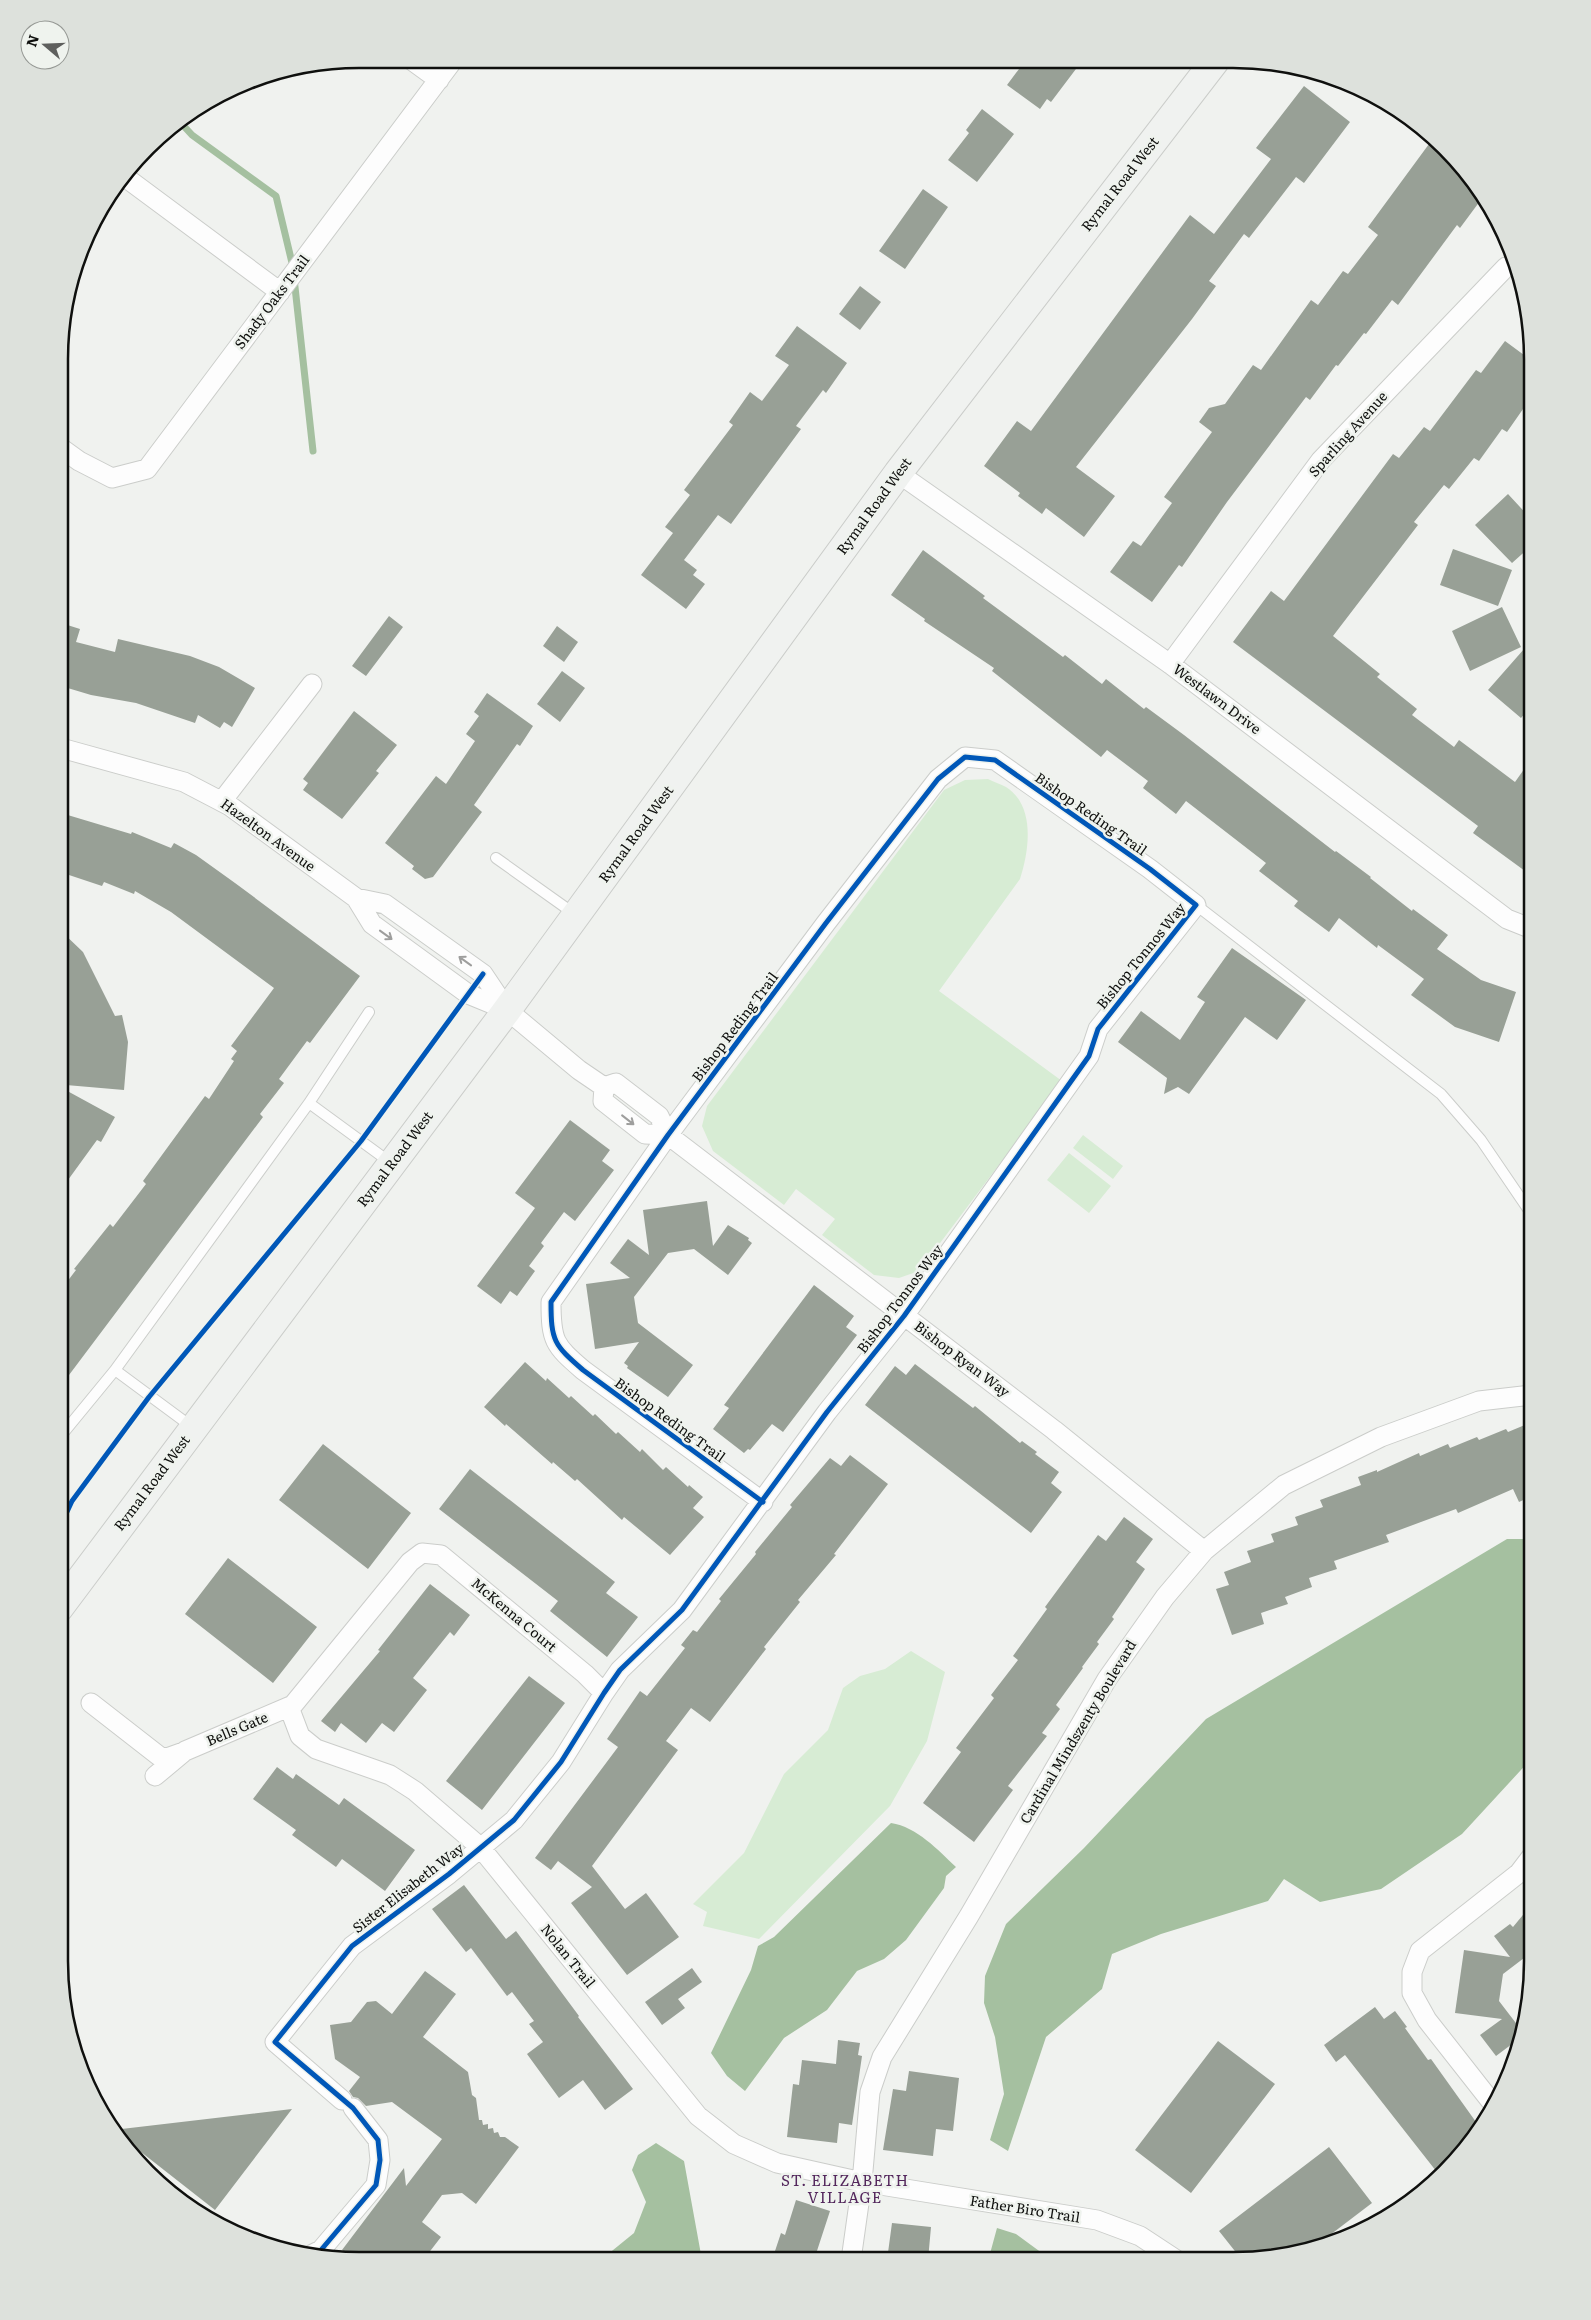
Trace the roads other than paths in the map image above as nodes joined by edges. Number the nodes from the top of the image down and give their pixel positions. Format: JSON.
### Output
{"nodes":[{"id":1,"x":422,"y":68,"type":"edge"},
{"id":2,"x":448,"y":68,"type":"edge"},
{"id":3,"x":1210,"y":68,"type":"edge"},
{"id":4,"x":439,"y":80,"type":"junction"},
{"id":5,"x":129,"y":180,"type":"edge"},
{"id":6,"x":1506,"y":267,"type":"dead end"},
{"id":7,"x":280,"y":292,"type":"junction"},
{"id":8,"x":68,"y":453,"type":"edge"},
{"id":9,"x":898,"y":473,"type":"junction"},
{"id":10,"x":1170,"y":664,"type":"junction"},
{"id":11,"x":312,"y":684,"type":"dead end"},
{"id":12,"x":68,"y":750,"type":"edge"},
{"id":13,"x":222,"y":801,"type":"junction"},
{"id":14,"x":496,"y":858,"type":"dead end"},
{"id":15,"x":356,"y":898,"type":"junction"},
{"id":16,"x":1196,"y":906,"type":"junction"},
{"id":17,"x":577,"y":915,"type":"junction"},
{"id":18,"x":1524,"y":925,"type":"edge"},
{"id":19,"x":507,"y":1010,"type":"junction"},
{"id":20,"x":369,"y":1012,"type":"dead end"},
{"id":21,"x":309,"y":1103,"type":"junction"},
{"id":22,"x":668,"y":1135,"type":"junction"},
{"id":23,"x":392,"y":1163,"type":"junction"},
{"id":24,"x":1524,"y":1203,"type":"edge"},
{"id":25,"x":904,"y":1316,"type":"junction"},
{"id":26,"x":115,"y":1370,"type":"junction"},
{"id":27,"x":1524,"y":1396,"type":"edge"},
{"id":28,"x":68,"y":1427,"type":"edge"},
{"id":29,"x":194,"y":1428,"type":"junction"},
{"id":30,"x":763,"y":1502,"type":"junction"},
{"id":31,"x":1204,"y":1551,"type":"junction"},
{"id":32,"x":68,"y":1596,"type":"edge"},
{"id":33,"x":604,"y":1693,"type":"junction"},
{"id":34,"x":91,"y":1704,"type":"dead end"},
{"id":35,"x":289,"y":1708,"type":"junction"},
{"id":36,"x":184,"y":1751,"type":"junction"},
{"id":37,"x":154,"y":1776,"type":"dead end"},
{"id":38,"x":480,"y":1847,"type":"junction"},
{"id":39,"x":1524,"y":1865,"type":"edge"},
{"id":40,"x":1489,"y":2098,"type":"edge"},
{"id":41,"x":862,"y":2182,"type":"junction"},
{"id":42,"x":321,"y":2250,"type":"edge"},
{"id":43,"x":852,"y":2252,"type":"edge"},
{"id":44,"x":1164,"y":2252,"type":"edge"}],
"edges":[{"from":1,"to":4,"type":"street"},
{"from":2,"to":4,"type":"street","name":"Shady Oaks Trail"},
{"from":3,"to":9,"type":"main road","name":"Rymal Road West"},
{"from":4,"to":7,"type":"street","name":"Shady Oaks Trail"},
{"from":5,"to":7,"type":"street"},
{"from":6,"to":10,"type":"street","name":"Sparling Avenue"},
{"from":7,"to":8,"type":"street","name":"Shady Oaks Trail"},
{"from":9,"to":10,"type":"street","name":"Westlawn Drive"},
{"from":9,"to":17,"type":"main road","name":"Rymal Road West"},
{"from":10,"to":18,"type":"street","name":"Westlawn Drive"},
{"from":11,"to":13,"type":"street"},
{"from":12,"to":13,"type":"street","name":"Hazelton Avenue"},
{"from":13,"to":15,"type":"street","name":"Hazelton Avenue"},
{"from":14,"to":17,"type":"lane"},
{"from":15,"to":19,"type":"street","name":"Hazelton Avenue","one_way":true},
{"from":19,"to":15,"type":"street","name":"Hazelton Avenue","one_way":true},
{"from":16,"to":22,"type":"street","name":"Bishop Reding Trail"},
{"from":16,"to":24,"type":"lane"},
{"from":16,"to":25,"type":"street","name":"Bishop Tonnos Way"},
{"from":17,"to":19,"type":"main road","name":"Rymal Road West"},
{"from":19,"to":22,"type":"street","name":"Bishop Ryan Way"},
{"from":19,"to":23,"type":"main road","name":"Rymal Road West"},
{"from":20,"to":21,"type":"lane"},
{"from":21,"to":23,"type":"lane"},
{"from":21,"to":26,"type":"lane"},
{"from":22,"to":25,"type":"street","name":"Bishop Ryan Way"},
{"from":22,"to":30,"type":"street","name":"Bishop Reding Trail"},
{"from":23,"to":29,"type":"main road","name":"Rymal Road West"},
{"from":25,"to":30,"type":"street","name":"Bishop Tonnos Way"},
{"from":25,"to":31,"type":"street","name":"Bishop Ryan Way"},
{"from":26,"to":28,"type":"lane"},
{"from":26,"to":29,"type":"lane"},
{"from":27,"to":31,"type":"street","name":"Cardinal Mindszenty Boulevard"},
{"from":29,"to":32,"type":"main road","name":"Rymal Road West"},
{"from":30,"to":33,"type":"street","name":"Bishop Tonnos Way"},
{"from":31,"to":41,"type":"street","name":"Cardinal Mindszenty Boulevard"},
{"from":33,"to":35,"type":"street","name":"McKenna Court"},
{"from":33,"to":38,"type":"street"},
{"from":34,"to":36,"type":"street","name":"Bells Gate"},
{"from":35,"to":36,"type":"street","name":"Bells Gate"},
{"from":35,"to":38,"type":"street","name":"Nolan Trail"},
{"from":36,"to":37,"type":"street","name":"Bells Gate"},
{"from":38,"to":41,"type":"street","name":"Nolan Trail"},
{"from":38,"to":42,"type":"street","name":"Sister Elisabeth Way"},
{"from":39,"to":40,"type":"street"},
{"from":41,"to":43,"type":"street","name":"Cardinal Mindszenty Boulevard"},
{"from":41,"to":44,"type":"street","name":"Father Biro Trail"}]}
